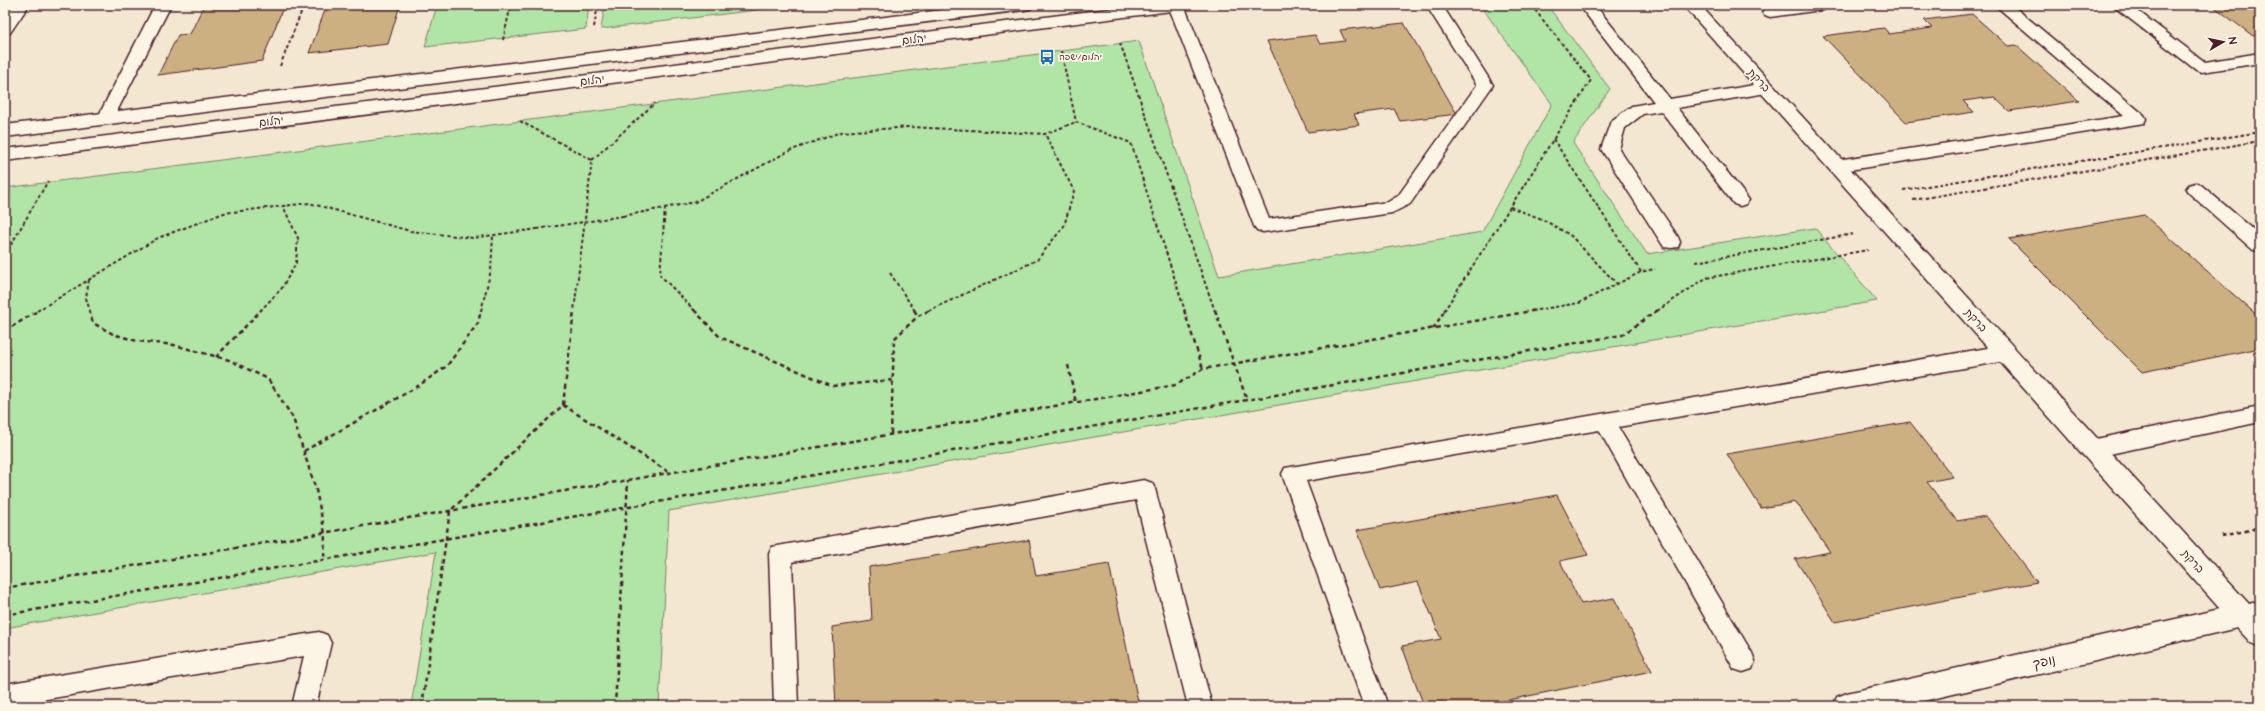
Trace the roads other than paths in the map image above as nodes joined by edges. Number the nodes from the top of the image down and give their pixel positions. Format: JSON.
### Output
{"nodes":[{"id":1,"x":21,"y":5,"type":"edge"},
{"id":2,"x":163,"y":5,"type":"edge"},
{"id":3,"x":1024,"y":5,"type":"edge"},
{"id":4,"x":1176,"y":5,"type":"edge"},
{"id":5,"x":1179,"y":5,"type":"edge"},
{"id":6,"x":1434,"y":5,"type":"edge"},
{"id":7,"x":1587,"y":5,"type":"edge"},
{"id":8,"x":1692,"y":5,"type":"edge"},
{"id":9,"x":1822,"y":5,"type":"edge"},
{"id":10,"x":2003,"y":5,"type":"edge"},
{"id":11,"x":2120,"y":5,"type":"edge"},
{"id":12,"x":1770,"y":12,"type":"dead end"},
{"id":13,"x":5,"y":30,"type":"edge"},
{"id":14,"x":2260,"y":58,"type":"edge"},
{"id":15,"x":1766,"y":88,"type":"junction"},
{"id":16,"x":1666,"y":106,"type":"junction"},
{"id":17,"x":105,"y":119,"type":"junction"},
{"id":18,"x":5,"y":132,"type":"edge"},
{"id":19,"x":5,"y":155,"type":"edge"},
{"id":20,"x":1837,"y":166,"type":"junction"},
{"id":21,"x":2195,"y":189,"type":"dead end"},
{"id":22,"x":1740,"y":200,"type":"dead end"},
{"id":23,"x":1671,"y":242,"type":"dead end"},
{"id":24,"x":2260,"y":245,"type":"edge"},
{"id":25,"x":2005,"y":353,"type":"junction"},
{"id":26,"x":2260,"y":414,"type":"edge"},
{"id":27,"x":1604,"y":421,"type":"junction"},
{"id":28,"x":2091,"y":448,"type":"junction"},
{"id":29,"x":2251,"y":613,"type":"edge"},
{"id":30,"x":2260,"y":635,"type":"edge"},
{"id":31,"x":1743,"y":660,"type":"dead end"},
{"id":32,"x":5,"y":696,"type":"edge"},
{"id":33,"x":304,"y":706,"type":"edge"},
{"id":34,"x":786,"y":706,"type":"edge"},
{"id":35,"x":1200,"y":706,"type":"edge"},
{"id":36,"x":1376,"y":706,"type":"edge"},
{"id":37,"x":1847,"y":706,"type":"edge"}],
"edges":[{"from":1,"to":13,"type":"lane"},
{"from":2,"to":17,"type":"lane"},
{"from":3,"to":17,"type":"street","name":"יהלום"},
{"from":4,"to":5,"type":"street","name":"יהלום"},
{"from":4,"to":6,"type":"lane"},
{"from":4,"to":19,"type":"street","name":"יהלום"},
{"from":7,"to":16,"type":"lane"},
{"from":8,"to":15,"type":"street","name":"ברקת"},
{"from":9,"to":12,"type":"lane"},
{"from":10,"to":20,"type":"lane"},
{"from":11,"to":14,"type":"lane"},
{"from":15,"to":16,"type":"lane"},
{"from":15,"to":20,"type":"street","name":"ברקת"},
{"from":16,"to":22,"type":"lane"},
{"from":16,"to":23,"type":"lane"},
{"from":17,"to":18,"type":"street","name":"יהלום"},
{"from":20,"to":25,"type":"street","name":"ברקת"},
{"from":21,"to":24,"type":"lane"},
{"from":25,"to":27,"type":"lane"},
{"from":25,"to":28,"type":"street","name":"ברקת"},
{"from":26,"to":28,"type":"lane"},
{"from":27,"to":31,"type":"lane"},
{"from":27,"to":36,"type":"lane"},
{"from":28,"to":29,"type":"street","name":"ברקת"},
{"from":29,"to":30,"type":"street","name":"ברקת"},
{"from":29,"to":37,"type":"street","name":"נופך"},
{"from":32,"to":33,"type":"lane"},
{"from":34,"to":35,"type":"lane"}]}
